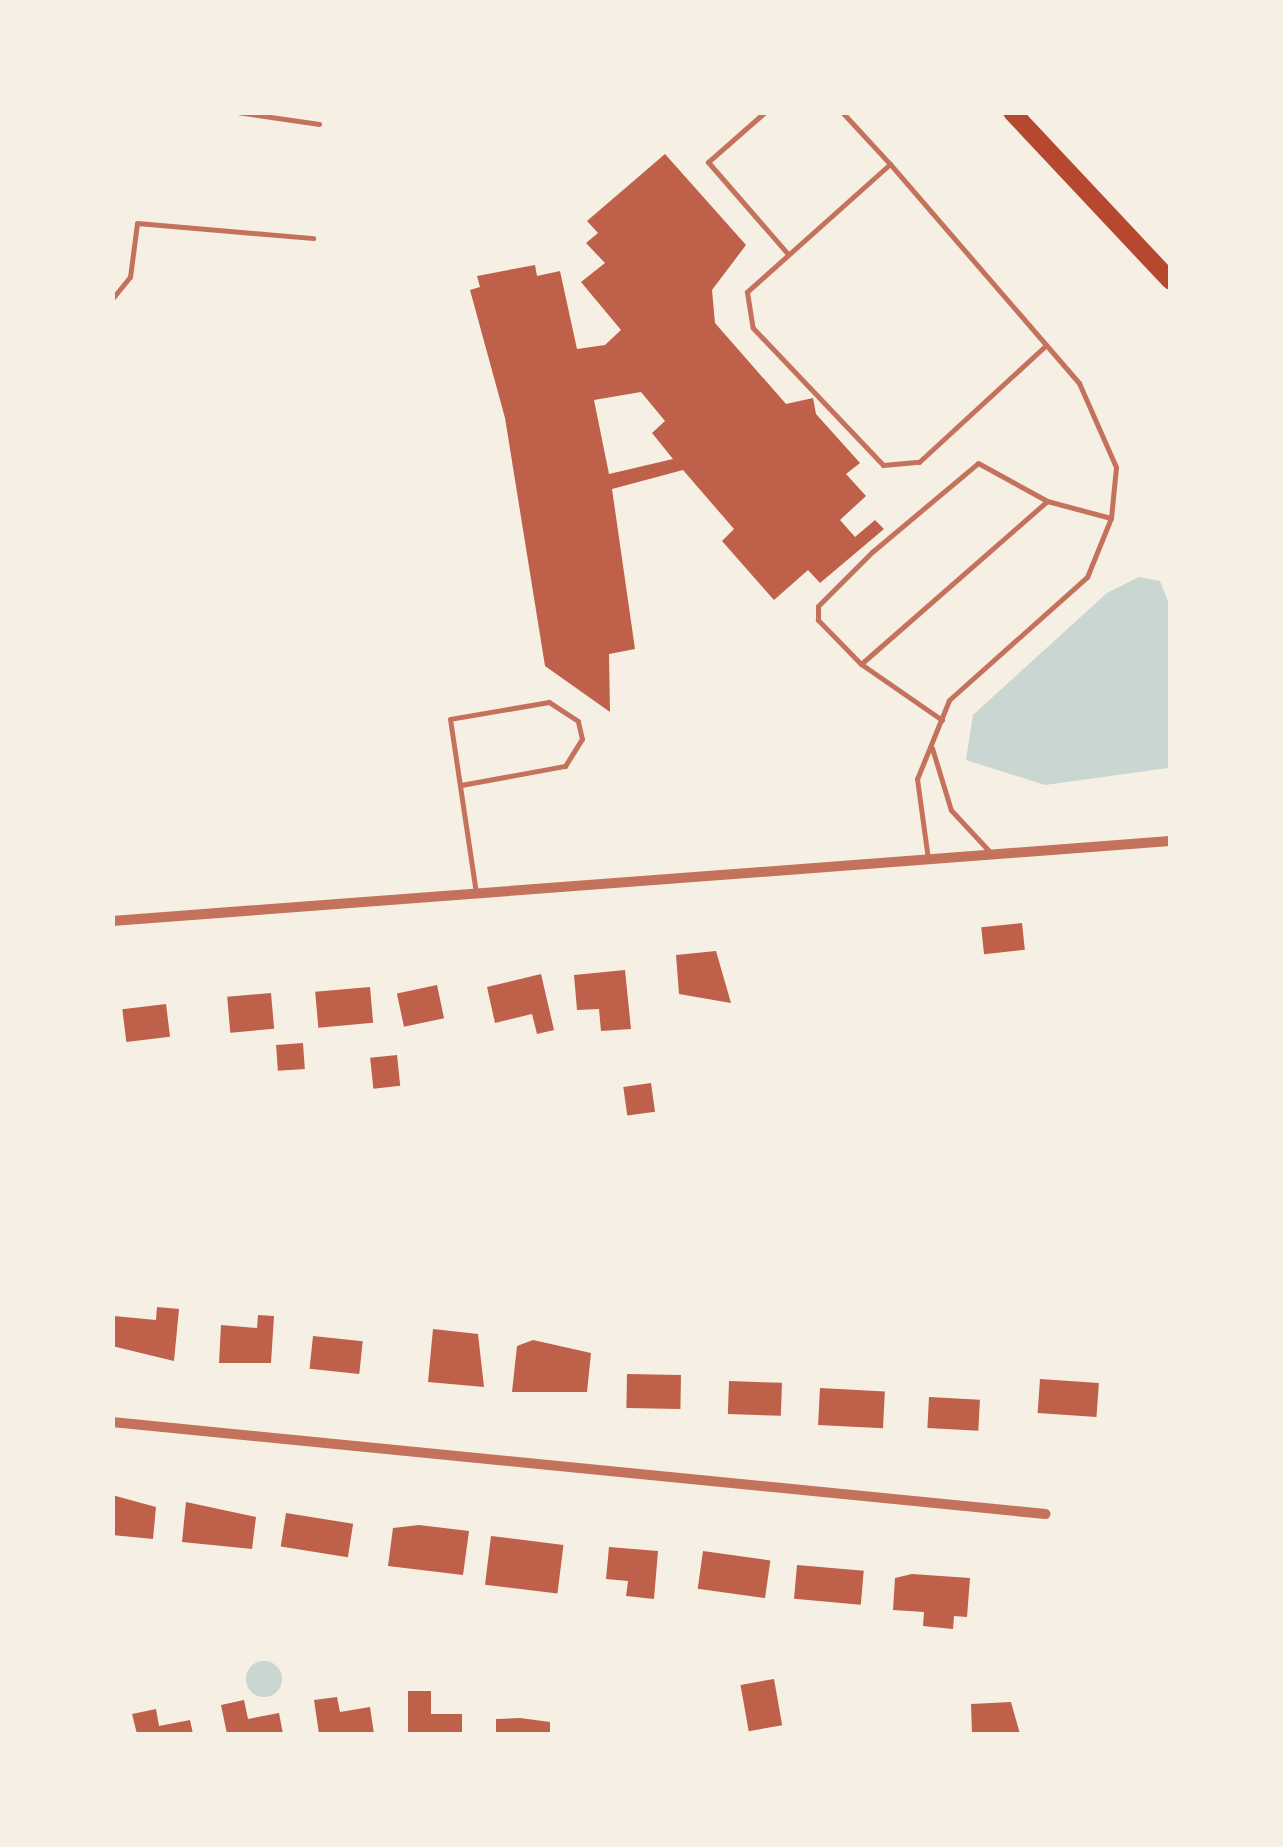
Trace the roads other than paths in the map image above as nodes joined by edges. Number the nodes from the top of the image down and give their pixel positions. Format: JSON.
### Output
{"nodes":[{"id":1,"x":238,"y":112,"type":"edge"},
{"id":2,"x":764,"y":112,"type":"edge"},
{"id":3,"x":842,"y":112,"type":"edge"},
{"id":4,"x":1012,"y":112,"type":"edge"},
{"id":5,"x":319,"y":124,"type":"dead end"},
{"id":6,"x":890,"y":164,"type":"junction"},
{"id":7,"x":313,"y":238,"type":"dead end"},
{"id":8,"x":788,"y":254,"type":"junction"},
{"id":9,"x":1170,"y":280,"type":"edge"},
{"id":10,"x":112,"y":299,"type":"edge"},
{"id":11,"x":1045,"y":346,"type":"junction"},
{"id":12,"x":1047,"y":501,"type":"junction"},
{"id":13,"x":1111,"y":518,"type":"junction"},
{"id":14,"x":861,"y":664,"type":"junction"},
{"id":15,"x":942,"y":720,"type":"junction"},
{"id":16,"x":932,"y":747,"type":"junction"},
{"id":17,"x":461,"y":785,"type":"junction"},
{"id":18,"x":1170,"y":841,"type":"edge"},
{"id":19,"x":994,"y":855,"type":"junction"},
{"id":20,"x":928,"y":860,"type":"junction"},
{"id":21,"x":476,"y":894,"type":"junction"},
{"id":22,"x":112,"y":921,"type":"edge"},
{"id":23,"x":112,"y":1422,"type":"edge"},
{"id":24,"x":1045,"y":1514,"type":"dead end"}],
"edges":[{"from":1,"to":5,"type":"lane"},
{"from":2,"to":8,"type":"lane"},
{"from":3,"to":6,"type":"lane"},
{"from":4,"to":9,"type":"highway"},
{"from":6,"to":8,"type":"lane"},
{"from":6,"to":11,"type":"lane"},
{"from":7,"to":10,"type":"lane"},
{"from":8,"to":11,"type":"lane"},
{"from":11,"to":13,"type":"lane"},
{"from":12,"to":13,"type":"lane"},
{"from":12,"to":14,"type":"lane"},
{"from":12,"to":14,"type":"lane"},
{"from":13,"to":15,"type":"lane"},
{"from":14,"to":15,"type":"lane"},
{"from":15,"to":16,"type":"lane"},
{"from":16,"to":19,"type":"lane"},
{"from":16,"to":20,"type":"lane"},
{"from":17,"to":17,"type":"lane"},
{"from":17,"to":21,"type":"lane"},
{"from":18,"to":19,"type":"street"},
{"from":19,"to":20,"type":"street"},
{"from":20,"to":21,"type":"street"},
{"from":21,"to":22,"type":"street"},
{"from":23,"to":24,"type":"street"}]}
